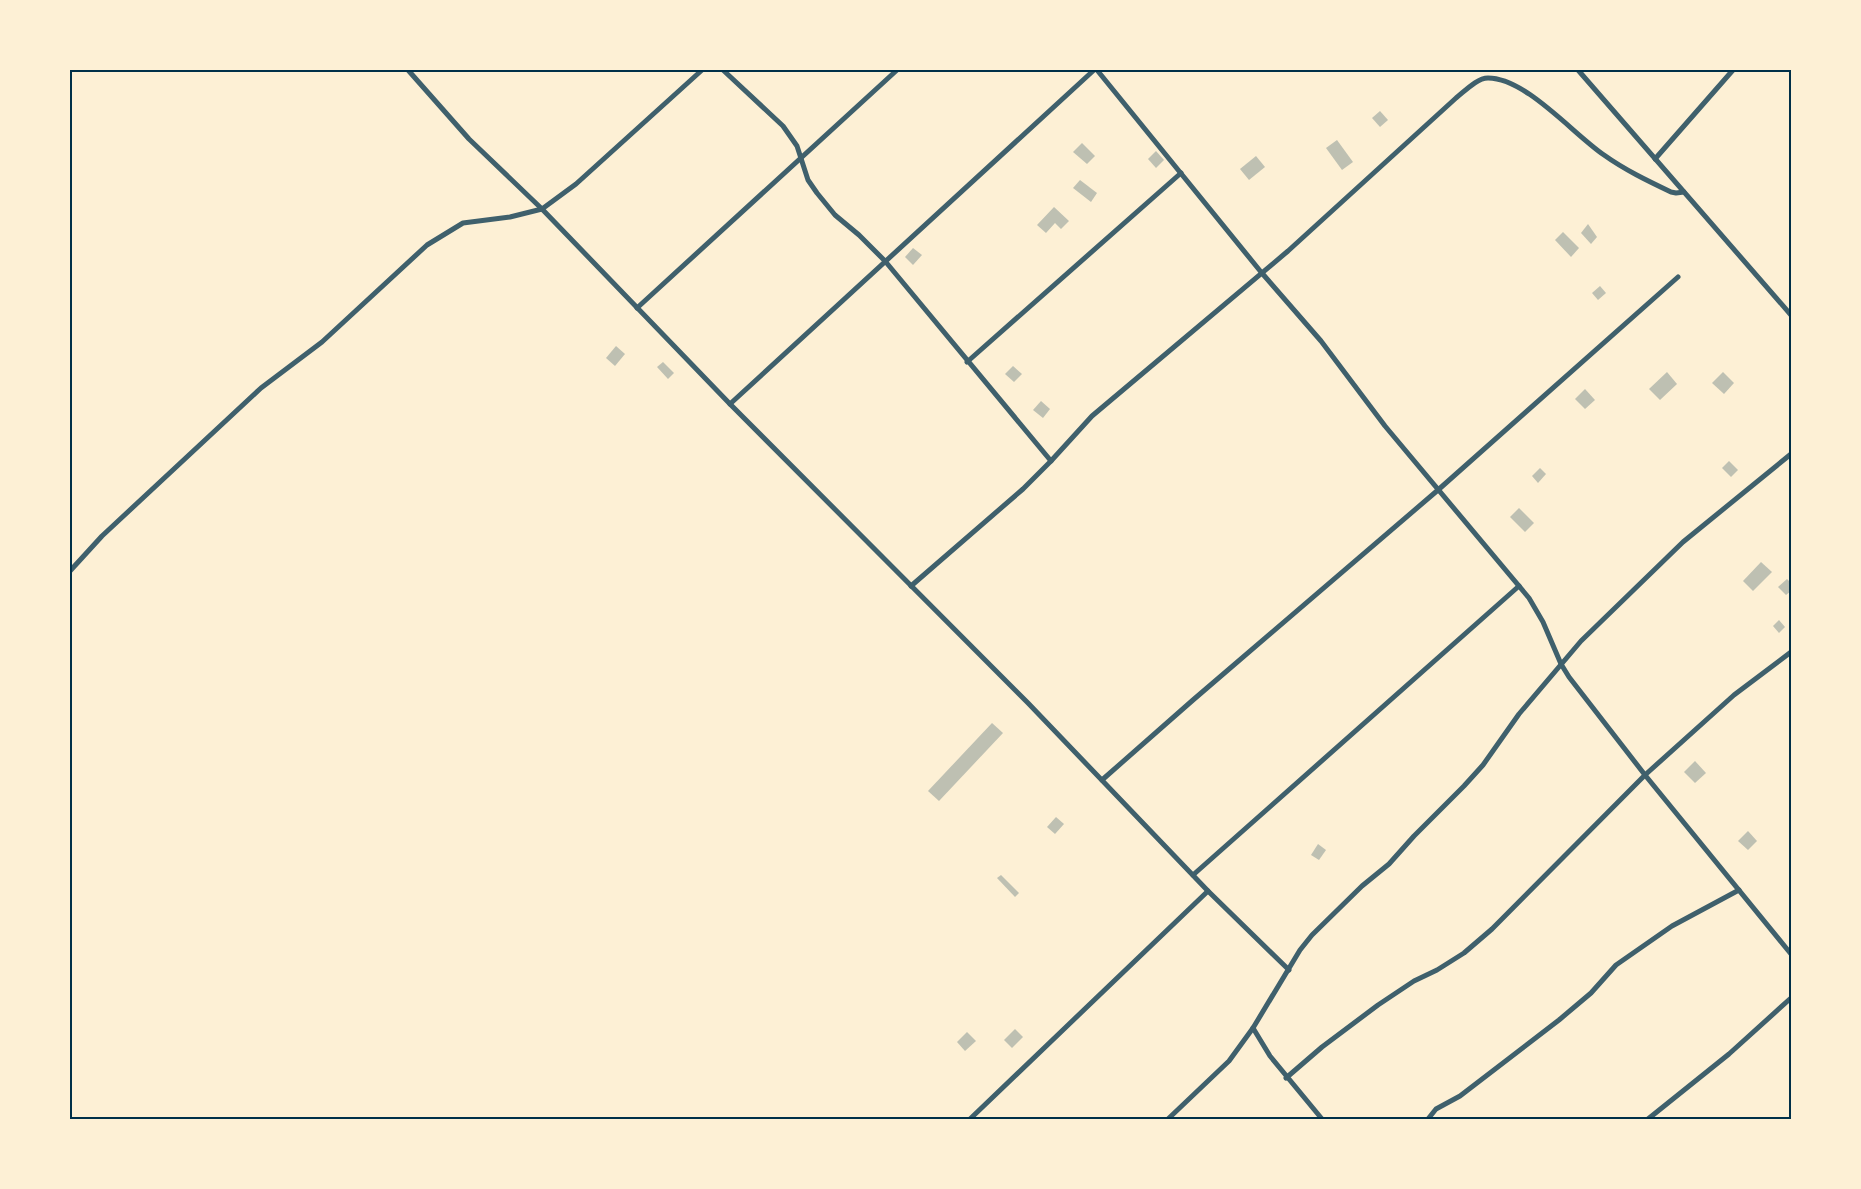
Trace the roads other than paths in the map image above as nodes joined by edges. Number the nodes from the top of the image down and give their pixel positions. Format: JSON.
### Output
{"nodes":[{"id":1,"x":408,"y":70,"type":"edge"},
{"id":2,"x":702,"y":70,"type":"edge"},
{"id":3,"x":723,"y":70,"type":"edge"},
{"id":4,"x":897,"y":70,"type":"edge"},
{"id":5,"x":1096,"y":70,"type":"edge"},
{"id":6,"x":1578,"y":70,"type":"edge"},
{"id":7,"x":1733,"y":70,"type":"edge"},
{"id":8,"x":800,"y":158,"type":"junction"},
{"id":9,"x":1655,"y":159,"type":"junction"},
{"id":10,"x":1181,"y":173,"type":"junction"},
{"id":11,"x":1684,"y":192,"type":"junction"},
{"id":12,"x":542,"y":209,"type":"junction"},
{"id":13,"x":885,"y":262,"type":"junction"},
{"id":14,"x":1260,"y":272,"type":"junction"},
{"id":15,"x":1678,"y":277,"type":"dead end"},
{"id":16,"x":637,"y":308,"type":"junction"},
{"id":17,"x":1791,"y":315,"type":"edge"},
{"id":18,"x":967,"y":362,"type":"junction"},
{"id":19,"x":730,"y":404,"type":"junction"},
{"id":20,"x":1791,"y":454,"type":"edge"},
{"id":21,"x":1051,"y":461,"type":"junction"},
{"id":22,"x":1438,"y":490,"type":"junction"},
{"id":23,"x":70,"y":571,"type":"edge"},
{"id":24,"x":911,"y":586,"type":"junction"},
{"id":25,"x":1519,"y":586,"type":"junction"},
{"id":26,"x":1791,"y":652,"type":"edge"},
{"id":27,"x":1561,"y":664,"type":"junction"},
{"id":28,"x":1645,"y":775,"type":"junction"},
{"id":29,"x":1102,"y":780,"type":"junction"},
{"id":30,"x":1193,"y":875,"type":"junction"},
{"id":31,"x":1739,"y":890,"type":"junction"},
{"id":32,"x":1208,"y":891,"type":"junction"},
{"id":33,"x":1791,"y":954,"type":"edge"},
{"id":34,"x":1289,"y":970,"type":"junction"},
{"id":35,"x":1791,"y":998,"type":"edge"},
{"id":36,"x":1253,"y":1028,"type":"junction"},
{"id":37,"x":1286,"y":1078,"type":"junction"},
{"id":38,"x":970,"y":1119,"type":"edge"},
{"id":39,"x":1168,"y":1119,"type":"edge"},
{"id":40,"x":1322,"y":1119,"type":"edge"},
{"id":41,"x":1428,"y":1119,"type":"edge"},
{"id":42,"x":1648,"y":1119,"type":"edge"}],
"edges":[{"from":1,"to":12,"type":"street"},
{"from":2,"to":12,"type":"street"},
{"from":3,"to":8,"type":"street"},
{"from":4,"to":8,"type":"street"},
{"from":5,"to":10,"type":"street"},
{"from":5,"to":13,"type":"street"},
{"from":6,"to":9,"type":"street"},
{"from":7,"to":9,"type":"street"},
{"from":8,"to":13,"type":"street"},
{"from":8,"to":16,"type":"street"},
{"from":9,"to":11,"type":"street"},
{"from":10,"to":14,"type":"street"},
{"from":10,"to":18,"type":"street"},
{"from":11,"to":14,"type":"street"},
{"from":11,"to":17,"type":"street"},
{"from":12,"to":16,"type":"street"},
{"from":12,"to":23,"type":"street"},
{"from":13,"to":18,"type":"street"},
{"from":13,"to":19,"type":"street"},
{"from":14,"to":21,"type":"street"},
{"from":14,"to":22,"type":"street"},
{"from":15,"to":22,"type":"street"},
{"from":16,"to":19,"type":"street"},
{"from":18,"to":21,"type":"street"},
{"from":19,"to":24,"type":"street"},
{"from":20,"to":27,"type":"street"},
{"from":21,"to":24,"type":"street"},
{"from":22,"to":25,"type":"street"},
{"from":22,"to":29,"type":"street"},
{"from":24,"to":29,"type":"street"},
{"from":25,"to":27,"type":"street"},
{"from":25,"to":30,"type":"street"},
{"from":26,"to":28,"type":"street"},
{"from":27,"to":28,"type":"street"},
{"from":27,"to":34,"type":"street"},
{"from":28,"to":31,"type":"street"},
{"from":28,"to":37,"type":"street"},
{"from":29,"to":30,"type":"street"},
{"from":30,"to":32,"type":"street"},
{"from":31,"to":33,"type":"street"},
{"from":31,"to":41,"type":"street"},
{"from":32,"to":34,"type":"street"},
{"from":32,"to":38,"type":"street"},
{"from":34,"to":36,"type":"street"},
{"from":35,"to":42,"type":"street"},
{"from":36,"to":37,"type":"street"},
{"from":36,"to":39,"type":"street"},
{"from":37,"to":40,"type":"street"}]}
